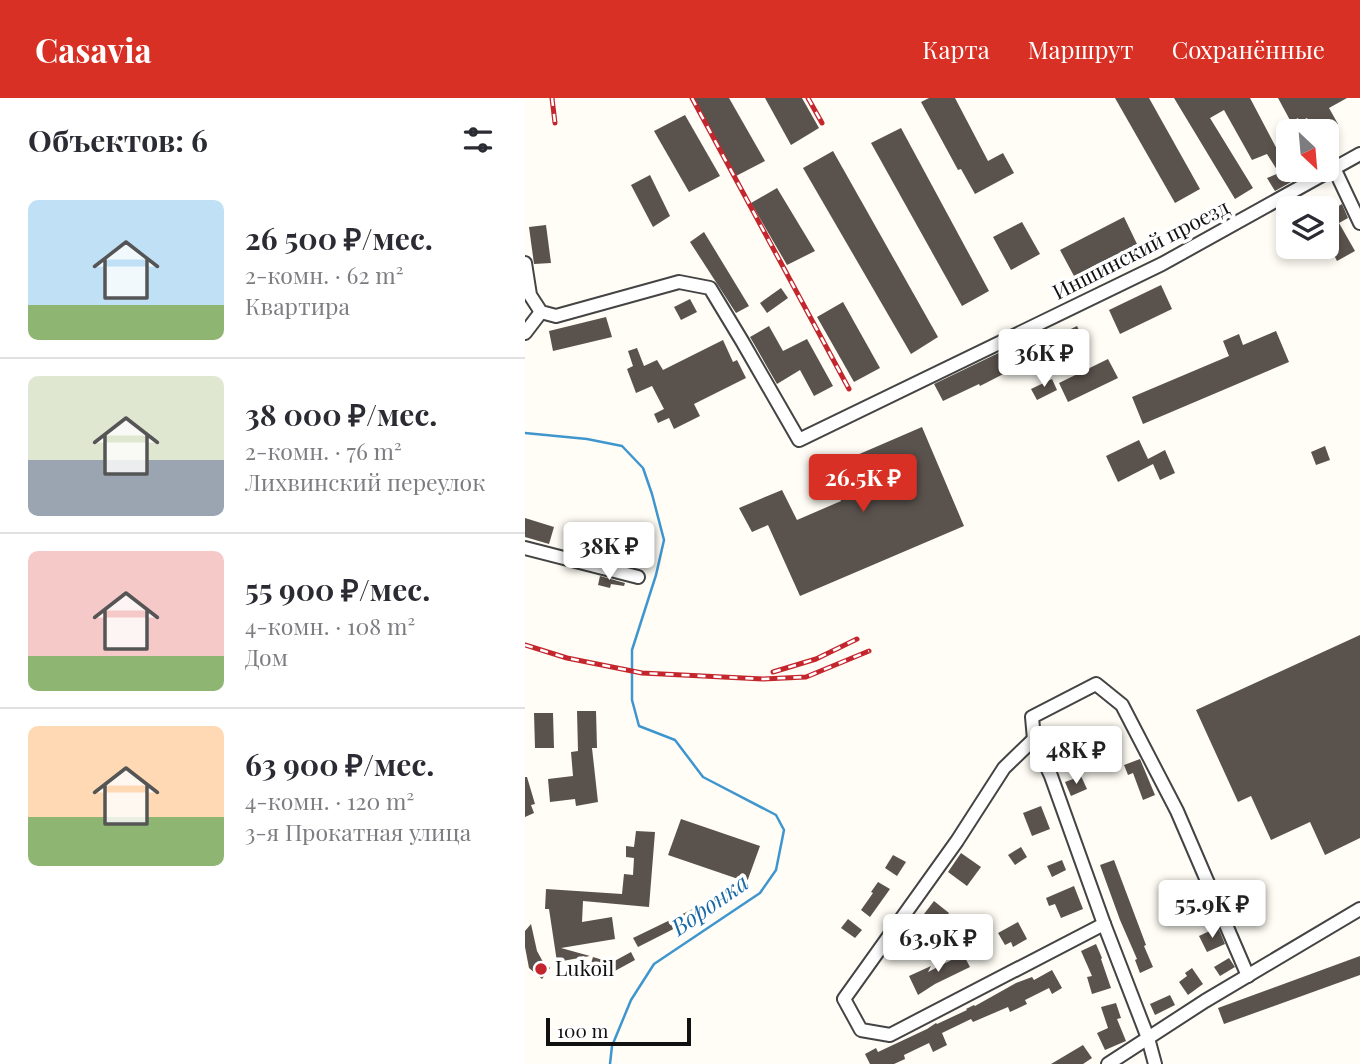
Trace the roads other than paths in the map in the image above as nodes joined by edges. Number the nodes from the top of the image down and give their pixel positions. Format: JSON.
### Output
{"nodes":[{"id":1,"x":1360,"y":154,"type":"edge"},
{"id":2,"x":1339,"y":165,"type":"edge"},
{"id":3,"x":1339,"y":178,"type":"edge"},
{"id":4,"x":1309,"y":182,"type":"edge"},
{"id":5,"x":1360,"y":222,"type":"edge"},
{"id":6,"x":525,"y":263,"type":"edge"},
{"id":7,"x":541,"y":312,"type":"junction"},
{"id":8,"x":525,"y":333,"type":"edge"},
{"id":9,"x":525,"y":548,"type":"edge"},
{"id":10,"x":638,"y":577,"type":"dead end"},
{"id":11,"x":1034,"y":739,"type":"junction"},
{"id":12,"x":1360,"y":909,"type":"edge"},
{"id":13,"x":1104,"y":924,"type":"junction"},
{"id":14,"x":1248,"y":976,"type":"junction"},
{"id":15,"x":1148,"y":1038,"type":"junction"},
{"id":16,"x":1108,"y":1064,"type":"edge"},
{"id":17,"x":1155,"y":1064,"type":"edge"}],
"edges":[{"from":1,"to":2,"type":"street","name":"Иншинский проезд"},
{"from":3,"to":5,"type":"street"},
{"from":4,"to":7,"type":"street","name":"Иншинский проезд"},
{"from":6,"to":7,"type":"street"},
{"from":7,"to":8,"type":"street"},
{"from":9,"to":10,"type":"street"},
{"from":11,"to":13,"type":"street"},
{"from":11,"to":13,"type":"street"},
{"from":11,"to":14,"type":"street"},
{"from":12,"to":14,"type":"street"},
{"from":13,"to":15,"type":"street"},
{"from":14,"to":15,"type":"street"},
{"from":15,"to":16,"type":"street"},
{"from":15,"to":17,"type":"street"}]}
